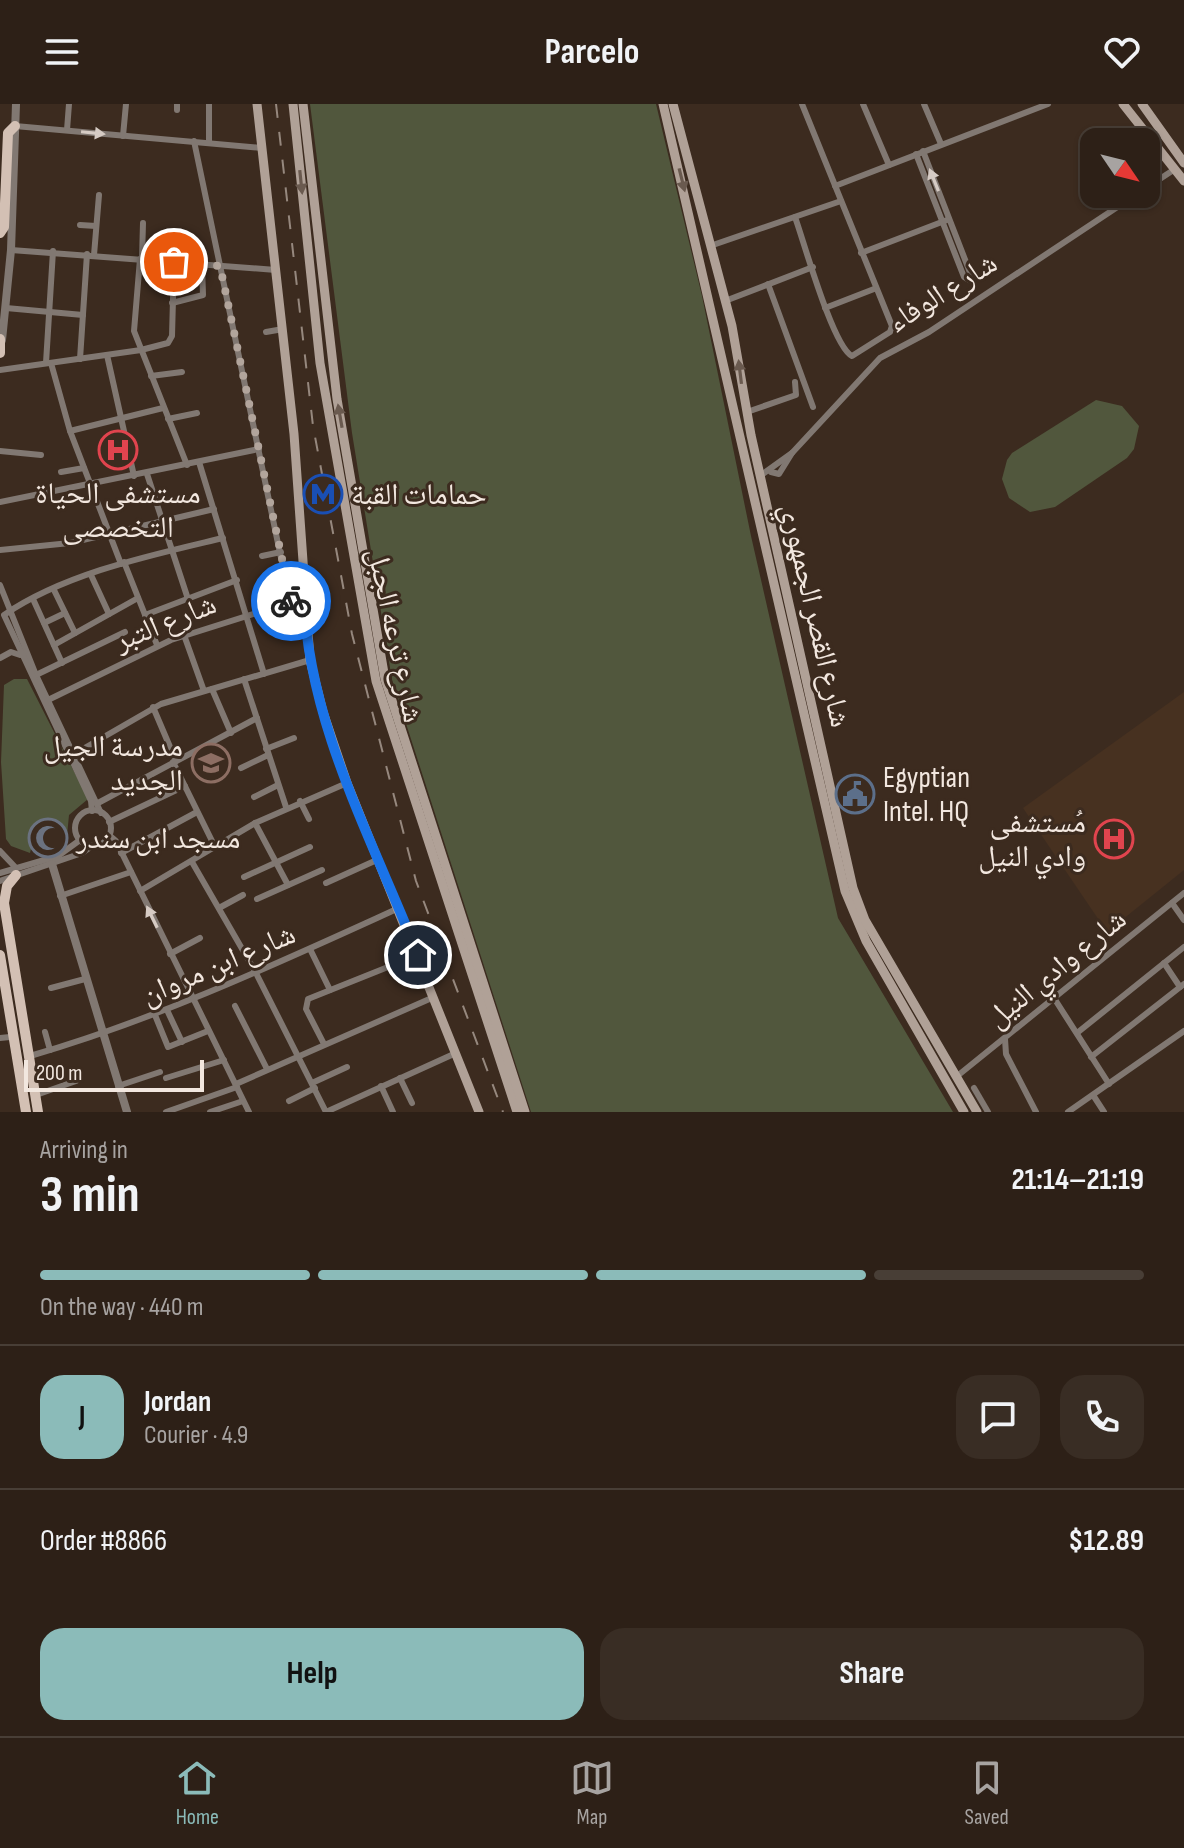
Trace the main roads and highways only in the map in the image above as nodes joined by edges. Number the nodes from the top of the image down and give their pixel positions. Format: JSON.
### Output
{"nodes":[{"id":1,"x":257,"y":104,"type":"edge"},
{"id":2,"x":293,"y":104,"type":"edge"},
{"id":3,"x":303,"y":104,"type":"edge"},
{"id":4,"x":663,"y":104,"type":"edge"},
{"id":5,"x":673,"y":104,"type":"edge"},
{"id":6,"x":1123,"y":104,"type":"edge"},
{"id":7,"x":1142,"y":104,"type":"edge"},
{"id":8,"x":15,"y":126,"type":"road end"},
{"id":9,"x":1179,"y":166,"type":"edge"},
{"id":10,"x":1184,"y":180,"type":"edge"},
{"id":11,"x":0,"y":233,"type":"edge"},
{"id":12,"x":322,"y":267,"type":"junction"},
{"id":13,"x":310,"y":268,"type":"junction"},
{"id":14,"x":730,"y":319,"type":"junction"},
{"id":15,"x":716,"y":330,"type":"junction"},
{"id":16,"x":1,"y":340,"type":"edge"},
{"id":17,"x":737,"y":345,"type":"junction"},
{"id":18,"x":0,"y":353,"type":"edge"},
{"id":19,"x":724,"y":359,"type":"junction"},
{"id":20,"x":344,"y":467,"type":"junction"},
{"id":21,"x":756,"y":477,"type":"junction"},
{"id":22,"x":832,"y":814,"type":"junction"},
{"id":23,"x":16,"y":872,"type":"road end"},
{"id":24,"x":449,"y":893,"type":"junction"},
{"id":25,"x":2,"y":908,"type":"edge"},
{"id":26,"x":0,"y":955,"type":"edge"},
{"id":27,"x":0,"y":975,"type":"edge"},
{"id":28,"x":5,"y":1037,"type":"edge"},
{"id":29,"x":477,"y":1111,"type":"edge"},
{"id":30,"x":25,"y":1112,"type":"edge"},
{"id":31,"x":36,"y":1112,"type":"edge"},
{"id":32,"x":517,"y":1112,"type":"edge"},
{"id":33,"x":525,"y":1112,"type":"edge"},
{"id":34,"x":964,"y":1112,"type":"edge"},
{"id":35,"x":977,"y":1112,"type":"edge"}],
"edges":[{"from":1,"to":29,"type":"main road"},
{"from":2,"to":13,"type":"main road","name":"شارع ترعه الجبل","one_way":true},
{"from":3,"to":12,"type":"main road","name":"شارع ترعه الجبل"},
{"from":4,"to":15,"type":"main road","name":"شارع القصر الجمهوري","one_way":true},
{"from":5,"to":14,"type":"main road","name":"شارع القصر الجمهوري"},
{"from":6,"to":9,"type":"main road"},
{"from":7,"to":9,"type":"main road"},
{"from":8,"to":11,"type":"main road"},
{"from":9,"to":10,"type":"main road"},
{"from":12,"to":13,"type":"main road"},
{"from":20,"to":12,"type":"main road","name":"شارع ترعه الجبل","one_way":true},
{"from":13,"to":20,"type":"main road","name":"شارع ترعه الجبل"},
{"from":14,"to":15,"type":"main road"},
{"from":14,"to":17,"type":"main road","name":"شارع القصر الجمهوري"},
{"from":15,"to":19,"type":"main road","name":"شارع القصر الجمهوري"},
{"from":16,"to":18,"type":"main road"},
{"from":17,"to":19,"type":"main road"},
{"from":21,"to":17,"type":"main road","name":"شارع القصر الجمهوري","one_way":true},
{"from":19,"to":21,"type":"main road","name":"شارع القصر الجمهوري"},
{"from":20,"to":24,"type":"main road","name":"شارع ترعه الجبل"},
{"from":21,"to":22,"type":"main road","name":"شارع القصر الجمهوري"},
{"from":22,"to":34,"type":"main road","name":"شارع القصر الجمهوري"},
{"from":22,"to":35,"type":"main road","name":"شارع القصر الجمهوري"},
{"from":23,"to":25,"type":"main road"},
{"from":24,"to":32,"type":"main road","name":"شارع ترعه الجبل"},
{"from":24,"to":33,"type":"main road","name":"شارع ترعه الجبل"},
{"from":25,"to":31,"type":"main road"},
{"from":25,"to":31,"type":"main road"},
{"from":26,"to":30,"type":"main road"},
{"from":27,"to":28,"type":"main road"},
{"from":28,"to":30,"type":"main road"}]}
